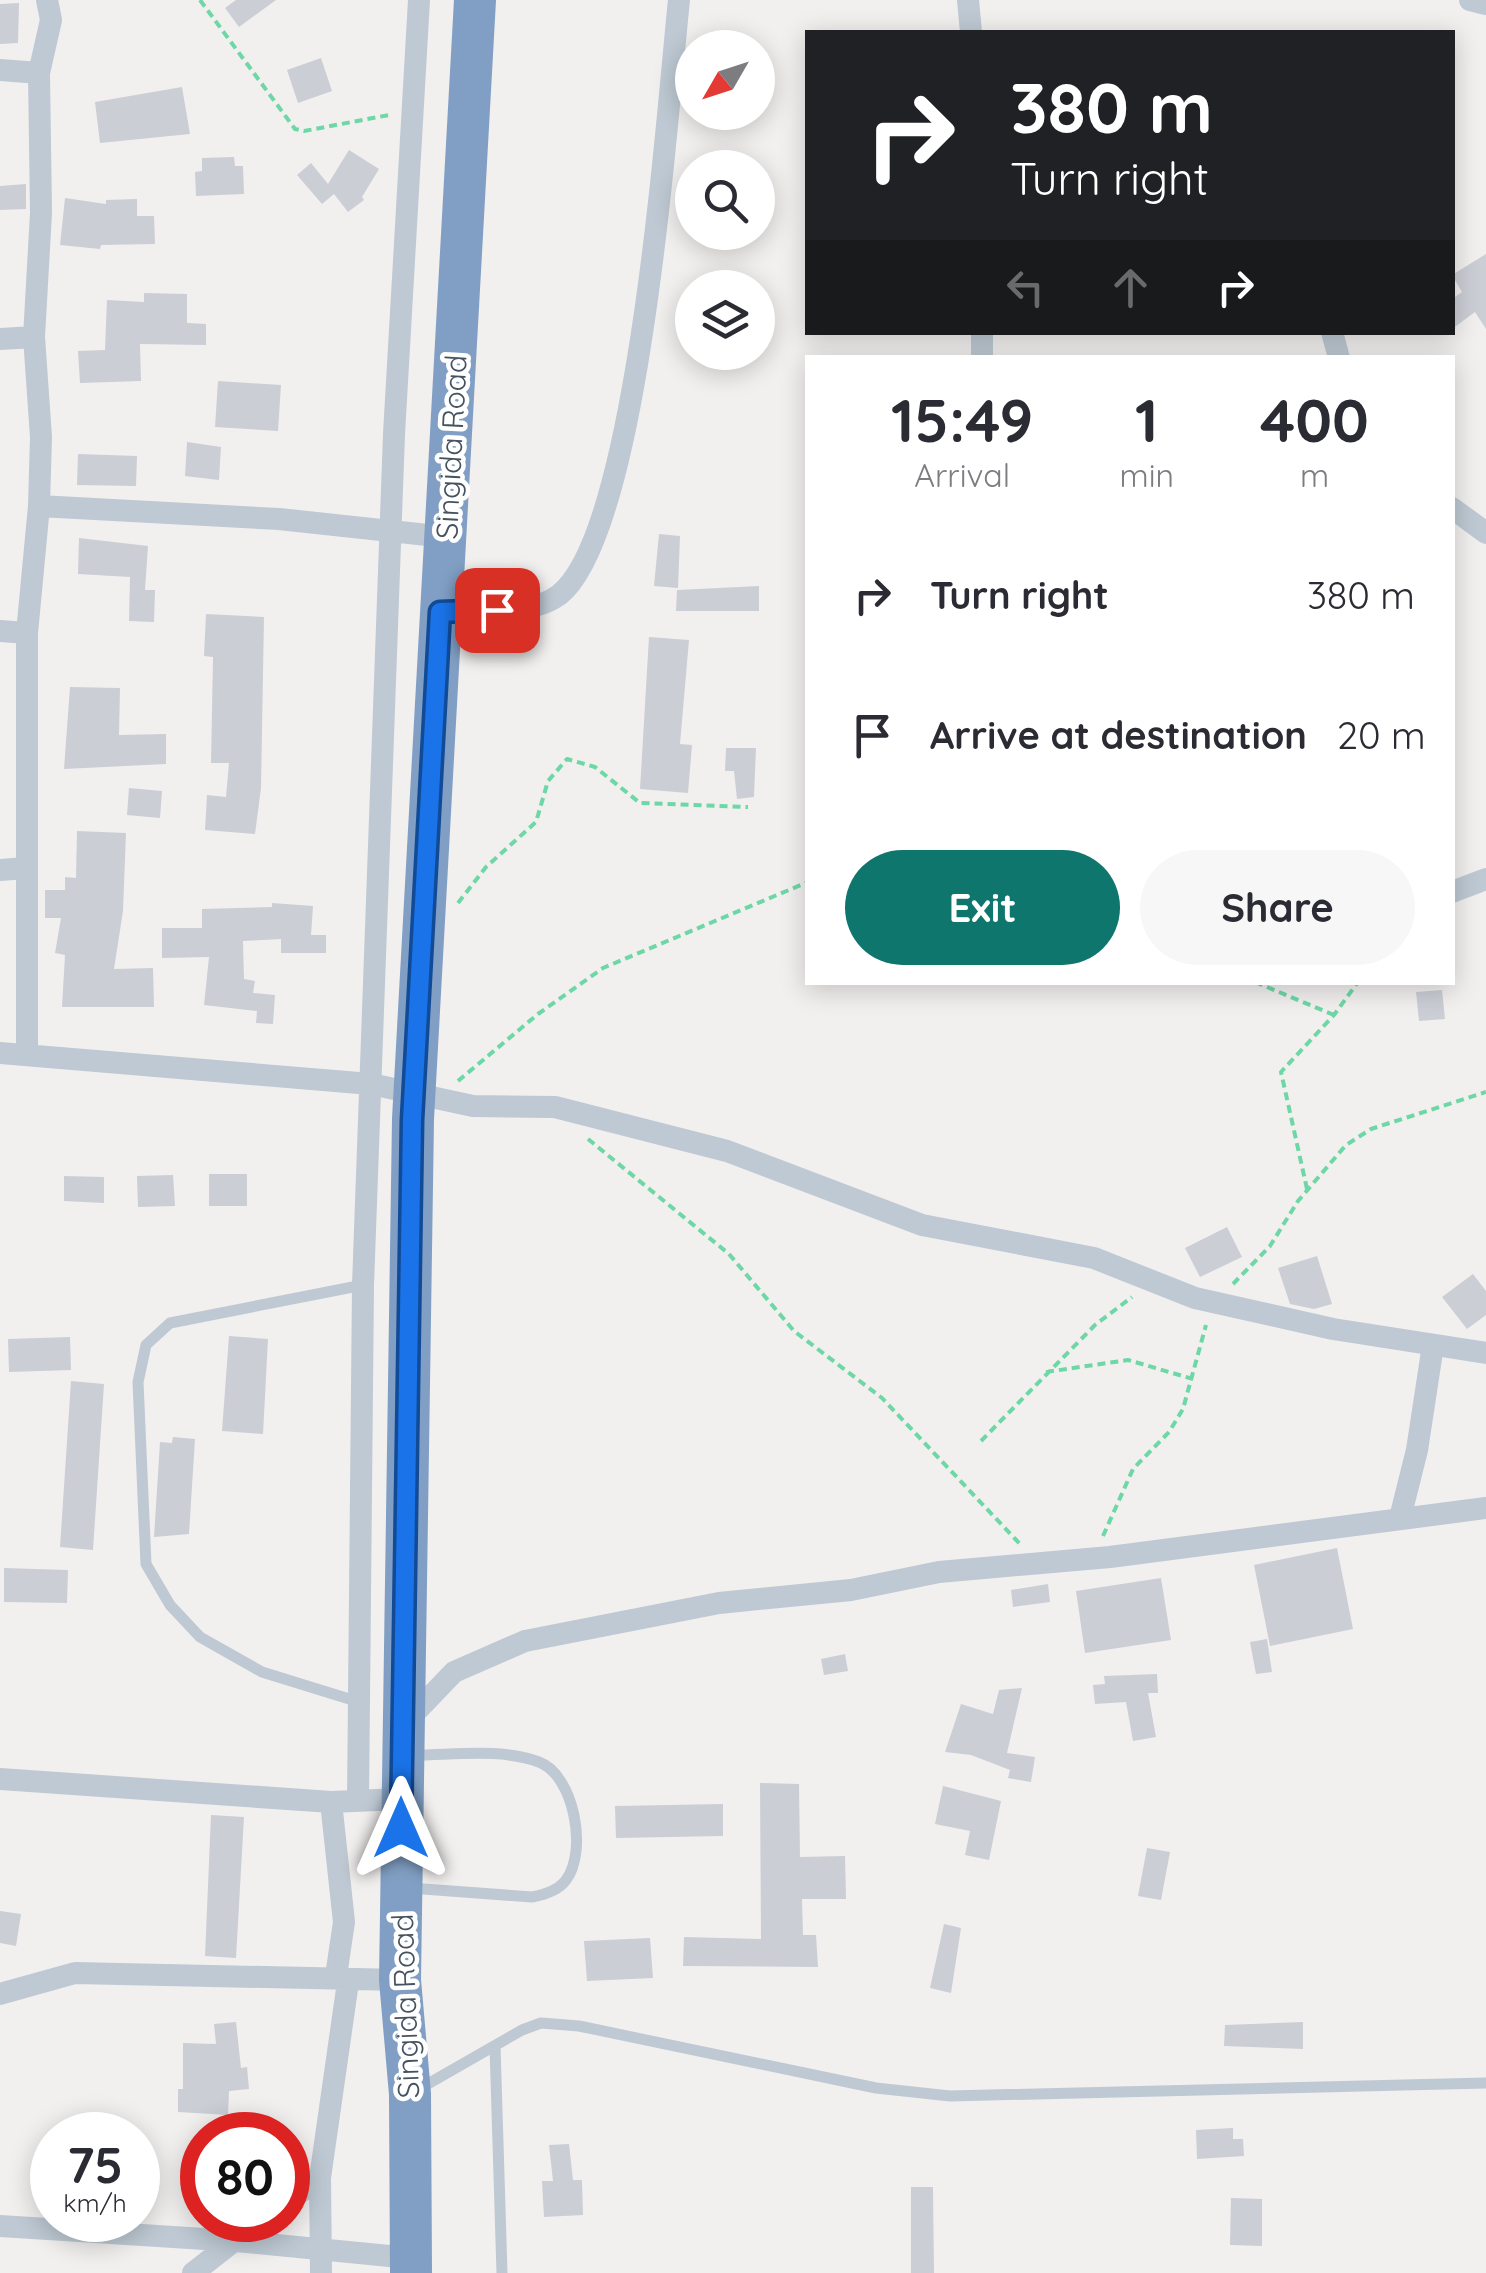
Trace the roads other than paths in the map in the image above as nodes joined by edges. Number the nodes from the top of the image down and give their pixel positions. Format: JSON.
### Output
{"nodes":[{"id":1,"x":47,"y":0,"type":"edge"},
{"id":2,"x":419,"y":0,"type":"edge"},
{"id":3,"x":474,"y":0,"type":"edge"},
{"id":4,"x":679,"y":0,"type":"edge"},
{"id":5,"x":968,"y":0,"type":"edge"},
{"id":6,"x":1470,"y":0,"type":"edge"},
{"id":7,"x":1486,"y":4,"type":"edge"},
{"id":8,"x":970,"y":30,"type":"edge"},
{"id":9,"x":0,"y":70,"type":"edge"},
{"id":10,"x":39,"y":73,"type":"junction"},
{"id":11,"x":34,"y":336,"type":"junction"},
{"id":12,"x":0,"y":338,"type":"edge"},
{"id":13,"x":39,"y":506,"type":"junction"},
{"id":14,"x":1455,"y":510,"type":"edge"},
{"id":15,"x":393,"y":531,"type":"junction"},
{"id":16,"x":1486,"y":533,"type":"edge"},
{"id":17,"x":446,"y":537,"type":"junction"},
{"id":18,"x":440,"y":612,"type":"junction"},
{"id":19,"x":0,"y":630,"type":"edge"},
{"id":20,"x":27,"y":633,"type":"junction"},
{"id":21,"x":26,"y":868,"type":"junction"},
{"id":22,"x":0,"y":870,"type":"edge"},
{"id":23,"x":1486,"y":879,"type":"edge"},
{"id":24,"x":1455,"y":891,"type":"edge"},
{"id":25,"x":28,"y":1053,"type":"junction"},
{"id":26,"x":0,"y":1054,"type":"edge"},
{"id":27,"x":371,"y":1084,"type":"junction"},
{"id":28,"x":426,"y":1094,"type":"junction"},
{"id":29,"x":363,"y":1286,"type":"junction"},
{"id":30,"x":1433,"y":1345,"type":"junction"},
{"id":31,"x":1486,"y":1353,"type":"edge"},
{"id":32,"x":1486,"y":1508,"type":"edge"},
{"id":33,"x":1400,"y":1518,"type":"junction"},
{"id":34,"x":359,"y":1702,"type":"junction"},
{"id":35,"x":401,"y":1742,"type":"junction"},
{"id":36,"x":0,"y":1779,"type":"edge"},
{"id":37,"x":401,"y":1799,"type":"junction"},
{"id":38,"x":358,"y":1801,"type":"junction"},
{"id":39,"x":330,"y":1802,"type":"junction"},
{"id":40,"x":401,"y":1887,"type":"junction"},
{"id":41,"x":342,"y":1979,"type":"junction"},
{"id":42,"x":400,"y":1980,"type":"junction"},
{"id":43,"x":0,"y":1994,"type":"edge"},
{"id":44,"x":496,"y":2046,"type":"junction"},
{"id":45,"x":1486,"y":2083,"type":"edge"},
{"id":46,"x":410,"y":2094,"type":"junction"},
{"id":47,"x":320,"y":2178,"type":"junction"},
{"id":48,"x":310,"y":2185,"type":"edge"},
{"id":49,"x":0,"y":2226,"type":"edge"},
{"id":50,"x":180,"y":2237,"type":"edge"},
{"id":51,"x":233,"y":2242,"type":"edge"},
{"id":52,"x":244,"y":2242,"type":"edge"},
{"id":53,"x":320,"y":2262,"type":"edge"},
{"id":54,"x":410,"y":2265,"type":"edge"},
{"id":55,"x":193,"y":2273,"type":"edge"},
{"id":56,"x":502,"y":2273,"type":"edge"}],
"edges":[{"from":1,"to":10,"type":"street"},
{"from":2,"to":15,"type":"street"},
{"from":3,"to":17,"type":"highway","name":"Singida Road"},
{"from":4,"to":18,"type":"street"},
{"from":5,"to":8,"type":"street"},
{"from":6,"to":7,"type":"street"},
{"from":9,"to":10,"type":"street"},
{"from":10,"to":11,"type":"street"},
{"from":11,"to":12,"type":"street"},
{"from":11,"to":13,"type":"street"},
{"from":13,"to":15,"type":"street"},
{"from":13,"to":20,"type":"street"},
{"from":14,"to":16,"type":"street"},
{"from":15,"to":17,"type":"street"},
{"from":15,"to":27,"type":"street"},
{"from":17,"to":18,"type":"highway","name":"Singida Road"},
{"from":18,"to":28,"type":"highway","name":"Singida Road"},
{"from":19,"to":20,"type":"street"},
{"from":20,"to":21,"type":"street"},
{"from":21,"to":22,"type":"street"},
{"from":21,"to":25,"type":"street"},
{"from":23,"to":24,"type":"street"},
{"from":25,"to":26,"type":"street"},
{"from":25,"to":27,"type":"street"},
{"from":27,"to":28,"type":"street"},
{"from":27,"to":29,"type":"street"},
{"from":28,"to":30,"type":"street"},
{"from":28,"to":35,"type":"highway","name":"Singida Road"},
{"from":29,"to":34,"type":"street"},
{"from":29,"to":34,"type":"lane"},
{"from":30,"to":31,"type":"street"},
{"from":30,"to":33,"type":"street"},
{"from":32,"to":33,"type":"street"},
{"from":33,"to":35,"type":"street"},
{"from":34,"to":38,"type":"street"},
{"from":35,"to":37,"type":"highway","name":"Singida Road"},
{"from":35,"to":40,"type":"lane"},
{"from":36,"to":39,"type":"street"},
{"from":37,"to":38,"type":"street"},
{"from":37,"to":40,"type":"highway","name":"Singida Road"},
{"from":38,"to":39,"type":"street"},
{"from":39,"to":41,"type":"street"},
{"from":40,"to":42,"type":"highway","name":"Singida Road"},
{"from":41,"to":42,"type":"street"},
{"from":41,"to":43,"type":"street"},
{"from":41,"to":47,"type":"street"},
{"from":42,"to":46,"type":"highway","name":"Singida Road"},
{"from":44,"to":45,"type":"lane"},
{"from":44,"to":46,"type":"lane"},
{"from":44,"to":56,"type":"lane"},
{"from":46,"to":54,"type":"highway","name":"Singida Road"},
{"from":47,"to":48,"type":"street"},
{"from":47,"to":53,"type":"street"},
{"from":49,"to":50,"type":"street"},
{"from":51,"to":55,"type":"street"},
{"from":52,"to":53,"type":"street"},
{"from":53,"to":54,"type":"street"}]}
